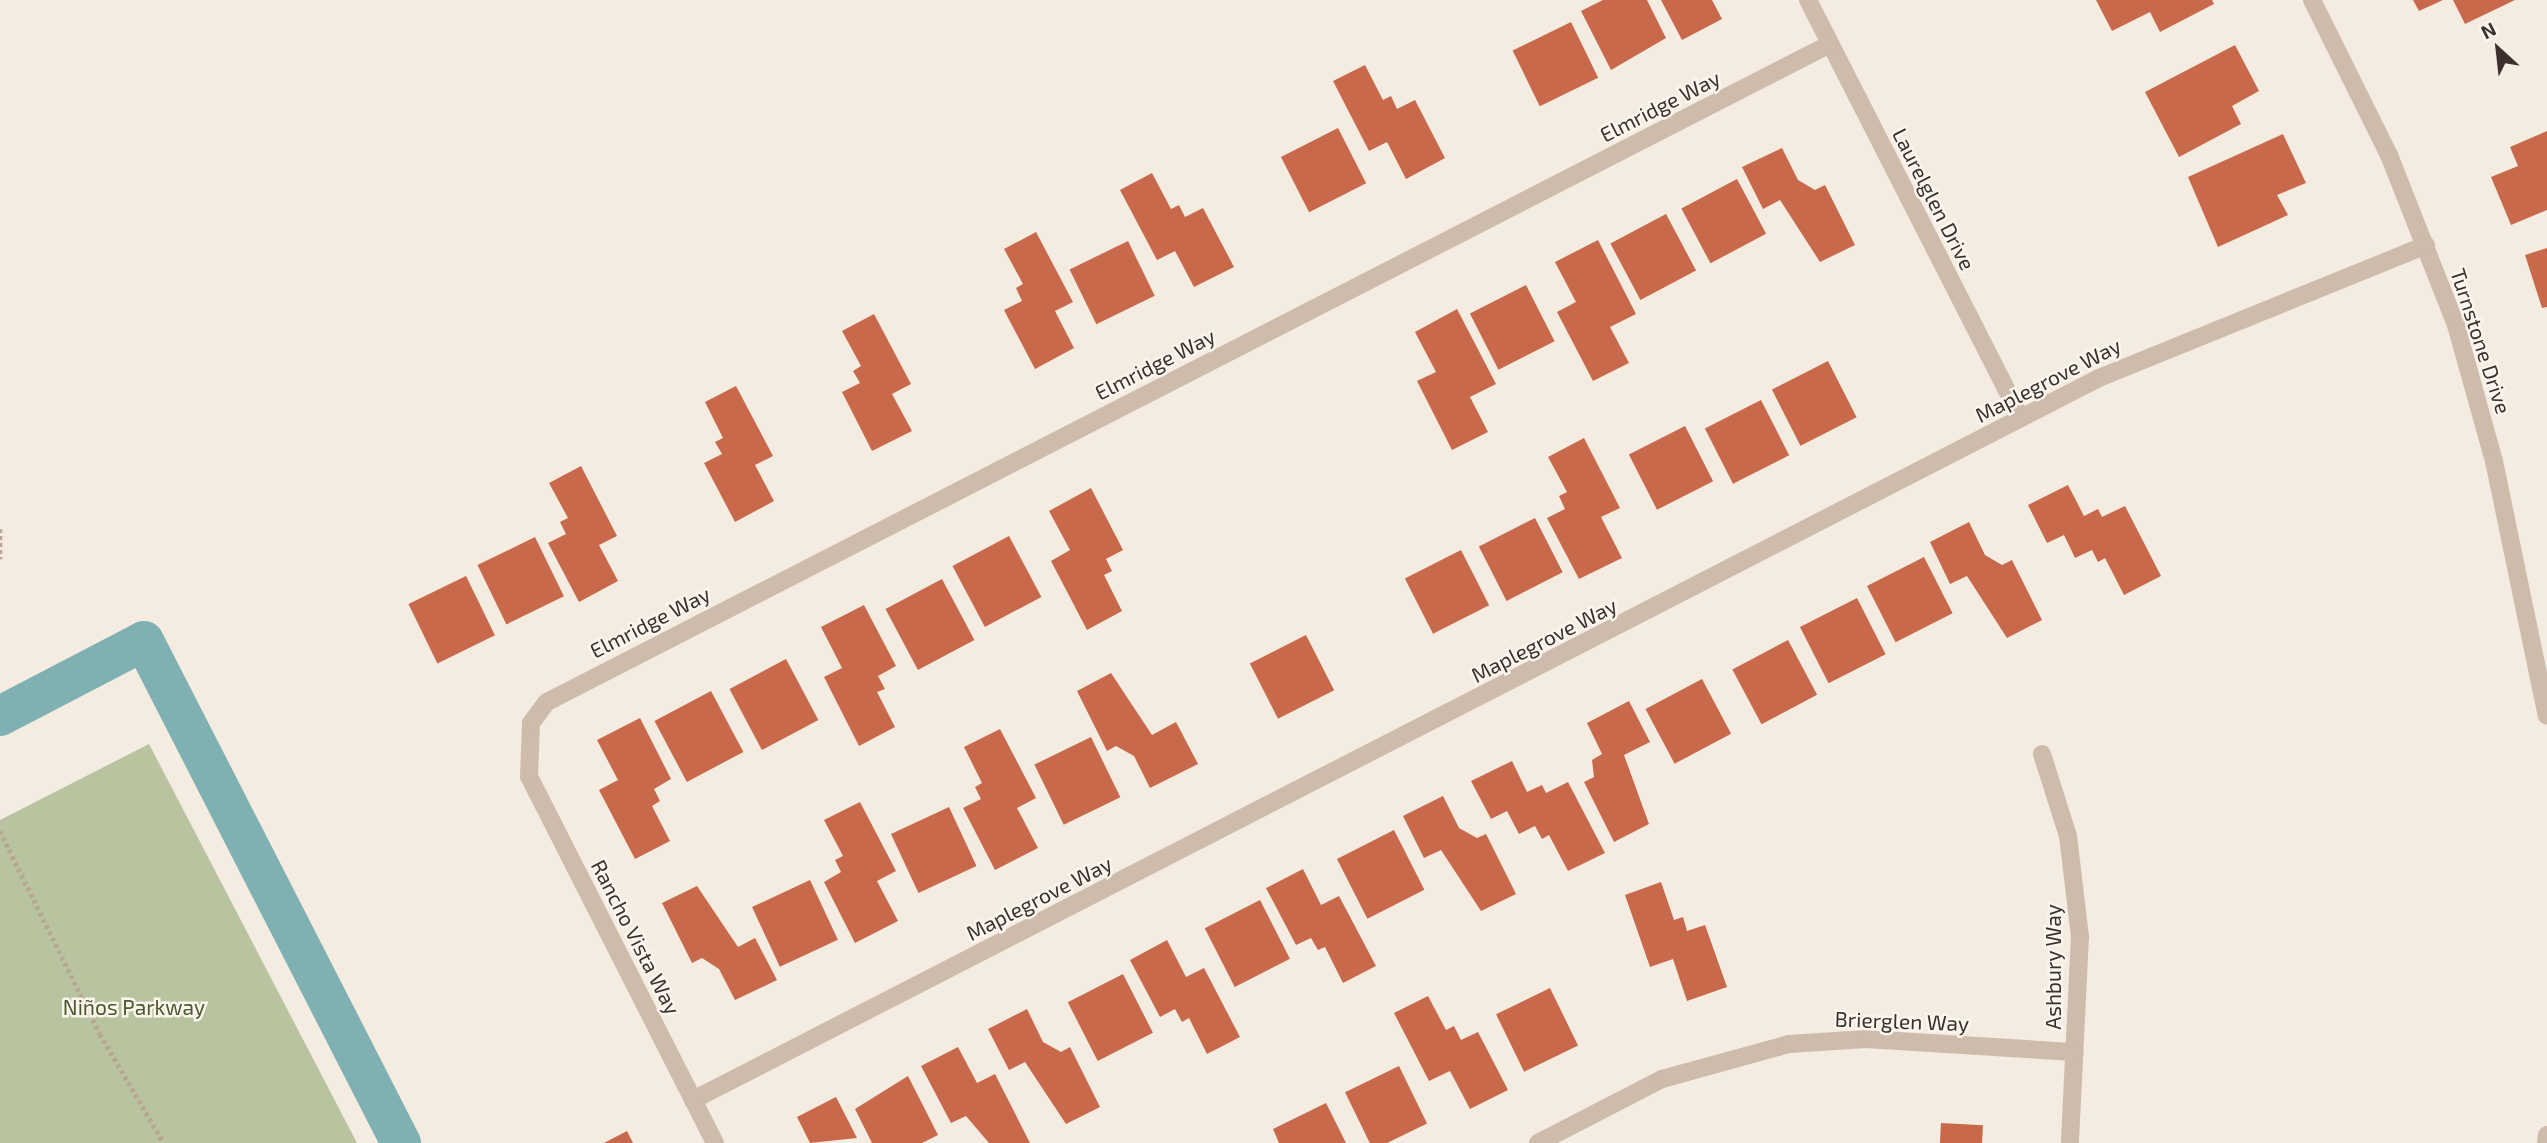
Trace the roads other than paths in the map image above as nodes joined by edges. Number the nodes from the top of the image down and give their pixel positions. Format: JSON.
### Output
{"nodes":[{"id":1,"x":1808,"y":0,"type":"edge"},
{"id":2,"x":2312,"y":0,"type":"edge"},
{"id":3,"x":1830,"y":44,"type":"junction"},
{"id":4,"x":2426,"y":245,"type":"junction"},
{"id":5,"x":2021,"y":418,"type":"junction"},
{"id":6,"x":2547,"y":716,"type":"edge"},
{"id":7,"x":525,"y":747,"type":"joint"},
{"id":8,"x":2042,"y":754,"type":"dead end"},
{"id":9,"x":2075,"y":1052,"type":"junction"},
{"id":10,"x":693,"y":1100,"type":"junction"},
{"id":11,"x":2547,"y":1135,"type":"edge"},
{"id":12,"x":715,"y":1143,"type":"edge"},
{"id":13,"x":1538,"y":1143,"type":"edge"},
{"id":14,"x":2070,"y":1143,"type":"edge"},
{"id":15,"x":2546,"y":1143,"type":"edge"}],
"edges":[{"from":1,"to":3,"type":"street","name":"Laurelglen Drive"},
{"from":2,"to":4,"type":"street","name":"Turnstone Drive"},
{"from":3,"to":5,"type":"street","name":"Laurelglen Drive"},
{"from":3,"to":7,"type":"street","name":"Elmridge Way"},
{"from":4,"to":5,"type":"street","name":"Maplegrove Way"},
{"from":4,"to":6,"type":"street","name":"Turnstone Drive"},
{"from":5,"to":10,"type":"street","name":"Maplegrove Way"},
{"from":7,"to":10,"type":"street","name":"Rancho Vista Way"},
{"from":8,"to":9,"type":"street","name":"Ashbury Way"},
{"from":9,"to":13,"type":"street","name":"Brierglen Way"},
{"from":9,"to":14,"type":"street","name":"Ashbury Way"},
{"from":10,"to":12,"type":"street","name":"Rancho Vista Way"},
{"from":11,"to":15,"type":"street"}]}
